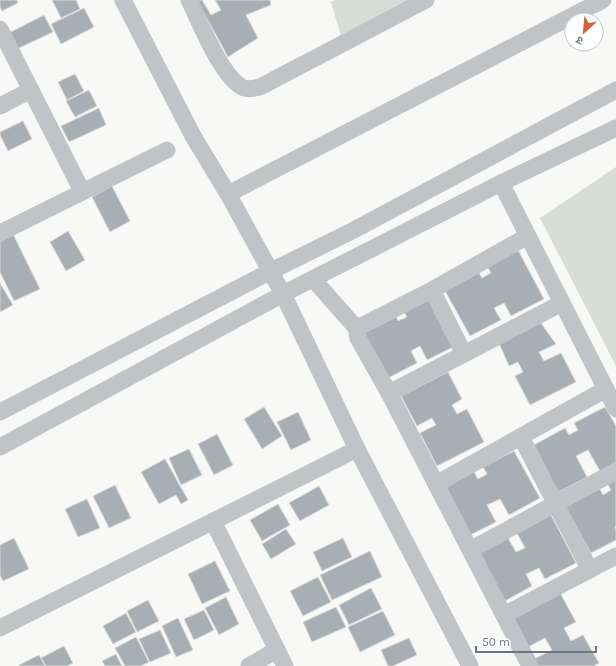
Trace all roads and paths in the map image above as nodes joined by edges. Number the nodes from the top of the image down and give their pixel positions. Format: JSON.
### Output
{"nodes":[{"id":1,"x":123,"y":0,"type":"edge"},
{"id":2,"x":188,"y":0,"type":"edge"},
{"id":3,"x":426,"y":0,"type":"edge"},
{"id":4,"x":603,"y":0,"type":"edge"},
{"id":5,"x":0,"y":29,"type":"edge"},
{"id":6,"x":31,"y":90,"type":"junction"},
{"id":7,"x":616,"y":90,"type":"edge"},
{"id":8,"x":0,"y":106,"type":"edge"},
{"id":9,"x":616,"y":128,"type":"edge"},
{"id":10,"x":167,"y":150,"type":"dead end"},
{"id":11,"x":501,"y":183,"type":"junction"},
{"id":12,"x":82,"y":191,"type":"junction"},
{"id":13,"x":228,"y":194,"type":"junction"},
{"id":14,"x":0,"y":233,"type":"edge"},
{"id":15,"x":528,"y":236,"type":"junction"},
{"id":16,"x":271,"y":272,"type":"junction"},
{"id":17,"x":314,"y":279,"type":"junction"},
{"id":18,"x":432,"y":290,"type":"junction"},
{"id":19,"x":283,"y":294,"type":"junction"},
{"id":20,"x":562,"y":303,"type":"junction"},
{"id":21,"x":358,"y":330,"type":"junction"},
{"id":22,"x":464,"y":354,"type":"junction"},
{"id":23,"x":606,"y":389,"type":"junction"},
{"id":24,"x":389,"y":393,"type":"junction"},
{"id":25,"x":616,"y":409,"type":"edge"},
{"id":26,"x":0,"y":412,"type":"edge"},
{"id":27,"x":521,"y":437,"type":"junction"},
{"id":28,"x":0,"y":447,"type":"edge"},
{"id":29,"x":357,"y":449,"type":"junction"},
{"id":30,"x":616,"y":470,"type":"edge"},
{"id":31,"x":436,"y":484,"type":"junction"},
{"id":32,"x":556,"y":503,"type":"junction"},
{"id":33,"x":213,"y":521,"type":"junction"},
{"id":34,"x":470,"y":550,"type":"junction"},
{"id":35,"x":616,"y":556,"type":"edge"},
{"id":36,"x":590,"y":570,"type":"junction"},
{"id":37,"x":504,"y":615,"type":"junction"},
{"id":38,"x":0,"y":628,"type":"edge"},
{"id":39,"x":277,"y":650,"type":"junction"},
{"id":40,"x":249,"y":666,"type":"edge"},
{"id":41,"x":285,"y":666,"type":"edge"},
{"id":42,"x":470,"y":666,"type":"edge"},
{"id":43,"x":530,"y":666,"type":"edge"}],
"edges":[{"from":1,"to":13,"type":"street"},
{"from":2,"to":3,"type":"street"},
{"from":4,"to":13,"type":"street"},
{"from":5,"to":6,"type":"street"},
{"from":6,"to":8,"type":"street"},
{"from":6,"to":12,"type":"street"},
{"from":7,"to":16,"type":"street"},
{"from":9,"to":11,"type":"street"},
{"from":10,"to":12,"type":"street"},
{"from":11,"to":15,"type":"street"},
{"from":11,"to":17,"type":"street"},
{"from":12,"to":14,"type":"street"},
{"from":13,"to":16,"type":"street"},
{"from":15,"to":18,"type":"street"},
{"from":15,"to":20,"type":"street"},
{"from":16,"to":19,"type":"street"},
{"from":16,"to":26,"type":"street"},
{"from":17,"to":19,"type":"street"},
{"from":17,"to":21,"type":"street"},
{"from":18,"to":21,"type":"street"},
{"from":18,"to":22,"type":"street"},
{"from":19,"to":28,"type":"street"},
{"from":19,"to":29,"type":"street"},
{"from":20,"to":22,"type":"street"},
{"from":20,"to":23,"type":"street"},
{"from":21,"to":24,"type":"street"},
{"from":22,"to":24,"type":"street"},
{"from":23,"to":25,"type":"street"},
{"from":23,"to":27,"type":"street"},
{"from":24,"to":31,"type":"street"},
{"from":27,"to":31,"type":"street"},
{"from":27,"to":32,"type":"street"},
{"from":29,"to":33,"type":"street"},
{"from":29,"to":42,"type":"street"},
{"from":30,"to":32,"type":"street"},
{"from":31,"to":34,"type":"street"},
{"from":32,"to":34,"type":"street"},
{"from":32,"to":36,"type":"street"},
{"from":33,"to":38,"type":"street"},
{"from":33,"to":39,"type":"street"},
{"from":34,"to":37,"type":"street"},
{"from":35,"to":36,"type":"street"},
{"from":36,"to":37,"type":"street"},
{"from":37,"to":43,"type":"street"},
{"from":39,"to":40,"type":"street"},
{"from":39,"to":41,"type":"street"}]}
